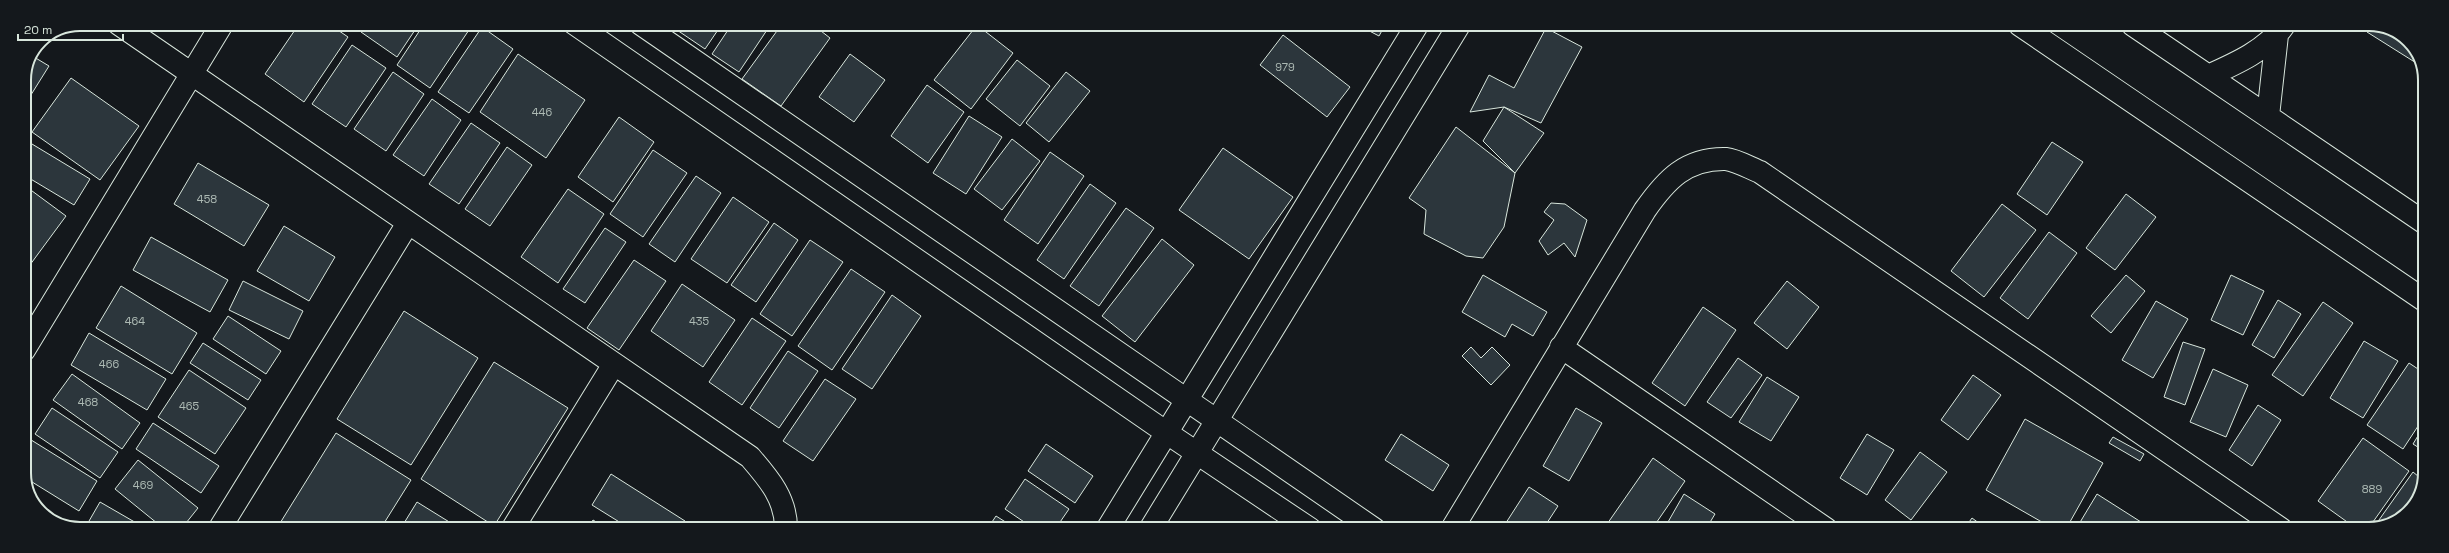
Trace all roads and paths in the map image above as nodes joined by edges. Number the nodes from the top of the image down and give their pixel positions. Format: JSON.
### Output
{"nodes":[{"id":1,"x":130,"y":31,"type":"edge"},
{"id":2,"x":218,"y":31,"type":"edge"},
{"id":3,"x":585,"y":31,"type":"edge"},
{"id":4,"x":651,"y":31,"type":"edge"},
{"id":5,"x":1413,"y":31,"type":"edge"},
{"id":6,"x":1455,"y":31,"type":"edge"},
{"id":7,"x":2029,"y":31,"type":"edge"},
{"id":8,"x":2142,"y":31,"type":"edge"},
{"id":9,"x":2280,"y":31,"type":"edge"},
{"id":10,"x":2281,"y":31,"type":"edge"},
{"id":11,"x":192,"y":74,"type":"junction"},
{"id":12,"x":2208,"y":76,"type":"junction"},
{"id":13,"x":2268,"y":116,"type":"junction"},
{"id":14,"x":2418,"y":219,"type":"edge"},
{"id":15,"x":408,"y":223,"type":"junction"},
{"id":16,"x":2418,"y":296,"type":"edge"},
{"id":17,"x":31,"y":338,"type":"edge"},
{"id":18,"x":1561,"y":347,"type":"junction"},
{"id":19,"x":614,"y":364,"type":"junction"},
{"id":20,"x":1187,"y":400,"type":"junction"},
{"id":21,"x":1217,"y":420,"type":"junction"},
{"id":22,"x":1167,"y":433,"type":"junction"},
{"id":23,"x":1198,"y":452,"type":"junction"},
{"id":24,"x":224,"y":522,"type":"edge"},
{"id":25,"x":517,"y":522,"type":"edge"},
{"id":26,"x":786,"y":522,"type":"edge"},
{"id":27,"x":1112,"y":522,"type":"edge"},
{"id":28,"x":1155,"y":522,"type":"edge"},
{"id":29,"x":1301,"y":522,"type":"edge"},
{"id":30,"x":1365,"y":522,"type":"edge"},
{"id":31,"x":1456,"y":522,"type":"edge"},
{"id":32,"x":1816,"y":522,"type":"edge"},
{"id":33,"x":2271,"y":522,"type":"edge"}],
"edges":[{"from":1,"to":11,"type":"street"},
{"from":2,"to":11,"type":"street"},
{"from":3,"to":22,"type":"street"},
{"from":4,"to":20,"type":"street"},
{"from":5,"to":20,"type":"street"},
{"from":6,"to":21,"type":"street"},
{"from":7,"to":16,"type":"street"},
{"from":8,"to":12,"type":"street"},
{"from":9,"to":12,"type":"street"},
{"from":10,"to":13,"type":"street"},
{"from":11,"to":15,"type":"street"},
{"from":11,"to":17,"type":"street"},
{"from":12,"to":13,"type":"street"},
{"from":13,"to":14,"type":"street"},
{"from":15,"to":19,"type":"street"},
{"from":15,"to":24,"type":"street"},
{"from":18,"to":31,"type":"street"},
{"from":18,"to":32,"type":"street"},
{"from":18,"to":33,"type":"street"},
{"from":19,"to":25,"type":"street"},
{"from":19,"to":26,"type":"street"},
{"from":20,"to":21,"type":"street"},
{"from":20,"to":22,"type":"street"},
{"from":21,"to":23,"type":"street"},
{"from":21,"to":30,"type":"street"},
{"from":22,"to":23,"type":"street"},
{"from":22,"to":27,"type":"street"},
{"from":23,"to":28,"type":"street"},
{"from":23,"to":29,"type":"street"}]}
